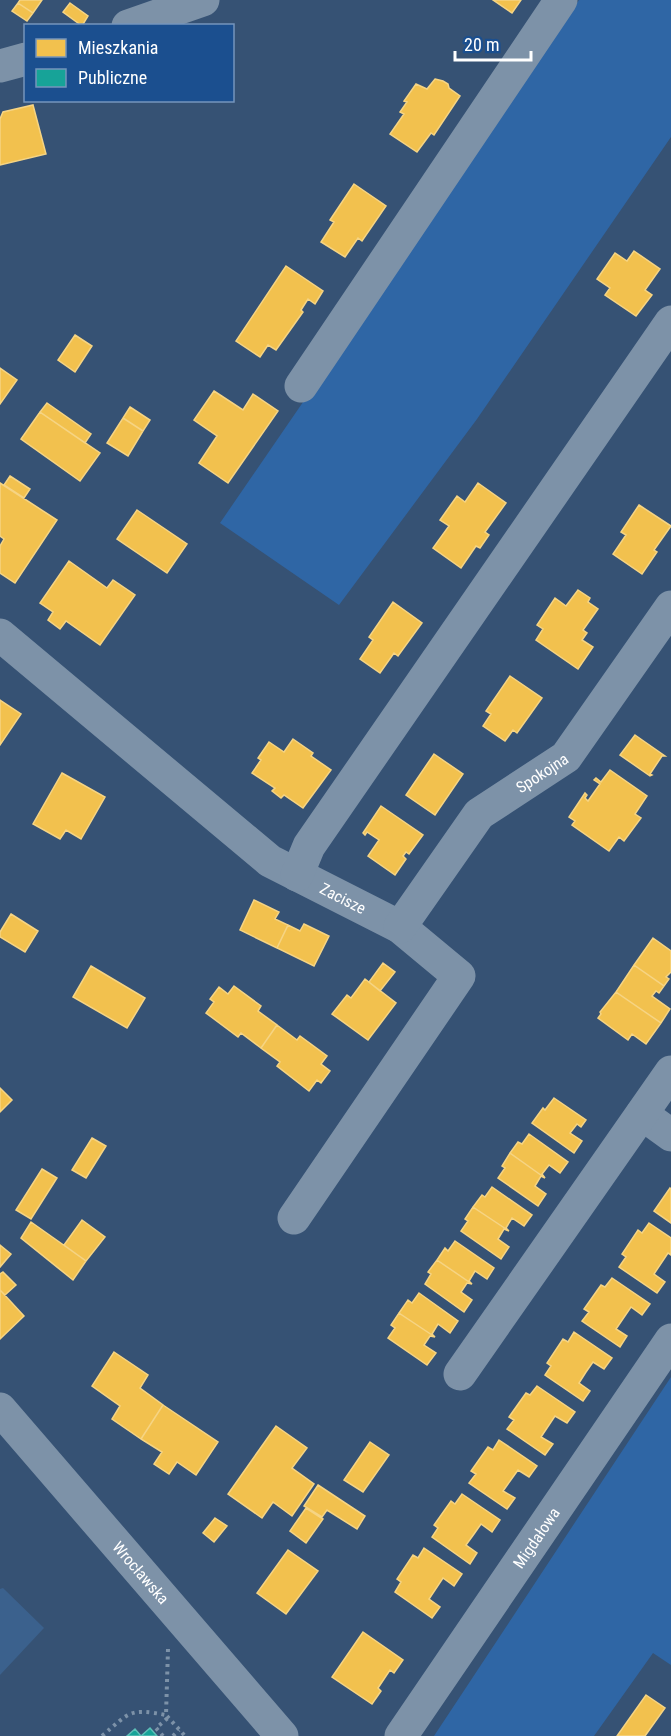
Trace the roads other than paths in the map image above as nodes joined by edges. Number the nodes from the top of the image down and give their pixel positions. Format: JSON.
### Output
{"nodes":[{"id":1,"x":203,"y":0,"type":"edge"},
{"id":2,"x":561,"y":0,"type":"edge"},
{"id":3,"x":134,"y":24,"type":"edge"},
{"id":4,"x":24,"y":60,"type":"edge"},
{"id":5,"x":0,"y":66,"type":"edge"},
{"id":6,"x":671,"y":322,"type":"edge"},
{"id":7,"x":301,"y":386,"type":"dead end"},
{"id":8,"x":671,"y":607,"type":"edge"},
{"id":9,"x":0,"y":635,"type":"edge"},
{"id":10,"x":297,"y":875,"type":"junction"},
{"id":11,"x":400,"y":927,"type":"junction"},
{"id":12,"x":671,"y":1072,"type":"edge"},
{"id":13,"x":642,"y":1114,"type":"junction"},
{"id":14,"x":671,"y":1136,"type":"edge"},
{"id":15,"x":294,"y":1218,"type":"dead end"},
{"id":16,"x":671,"y":1340,"type":"edge"},
{"id":17,"x":460,"y":1374,"type":"dead end"},
{"id":18,"x":0,"y":1409,"type":"edge"},
{"id":19,"x":282,"y":1736,"type":"edge"},
{"id":20,"x":400,"y":1736,"type":"edge"}],
"edges":[{"from":1,"to":3,"type":"street"},
{"from":2,"to":7,"type":"street"},
{"from":4,"to":5,"type":"street"},
{"from":6,"to":10,"type":"street"},
{"from":8,"to":11,"type":"street","name":"Spokojna"},
{"from":9,"to":10,"type":"street","name":"Zacisze"},
{"from":10,"to":11,"type":"street","name":"Zacisze"},
{"from":11,"to":15,"type":"street","name":"Zacisze"},
{"from":12,"to":13,"type":"street"},
{"from":13,"to":14,"type":"street"},
{"from":13,"to":17,"type":"street"},
{"from":16,"to":20,"type":"street","name":"Migdałowa"},
{"from":18,"to":19,"type":"street","name":"Wrocławska"}]}
